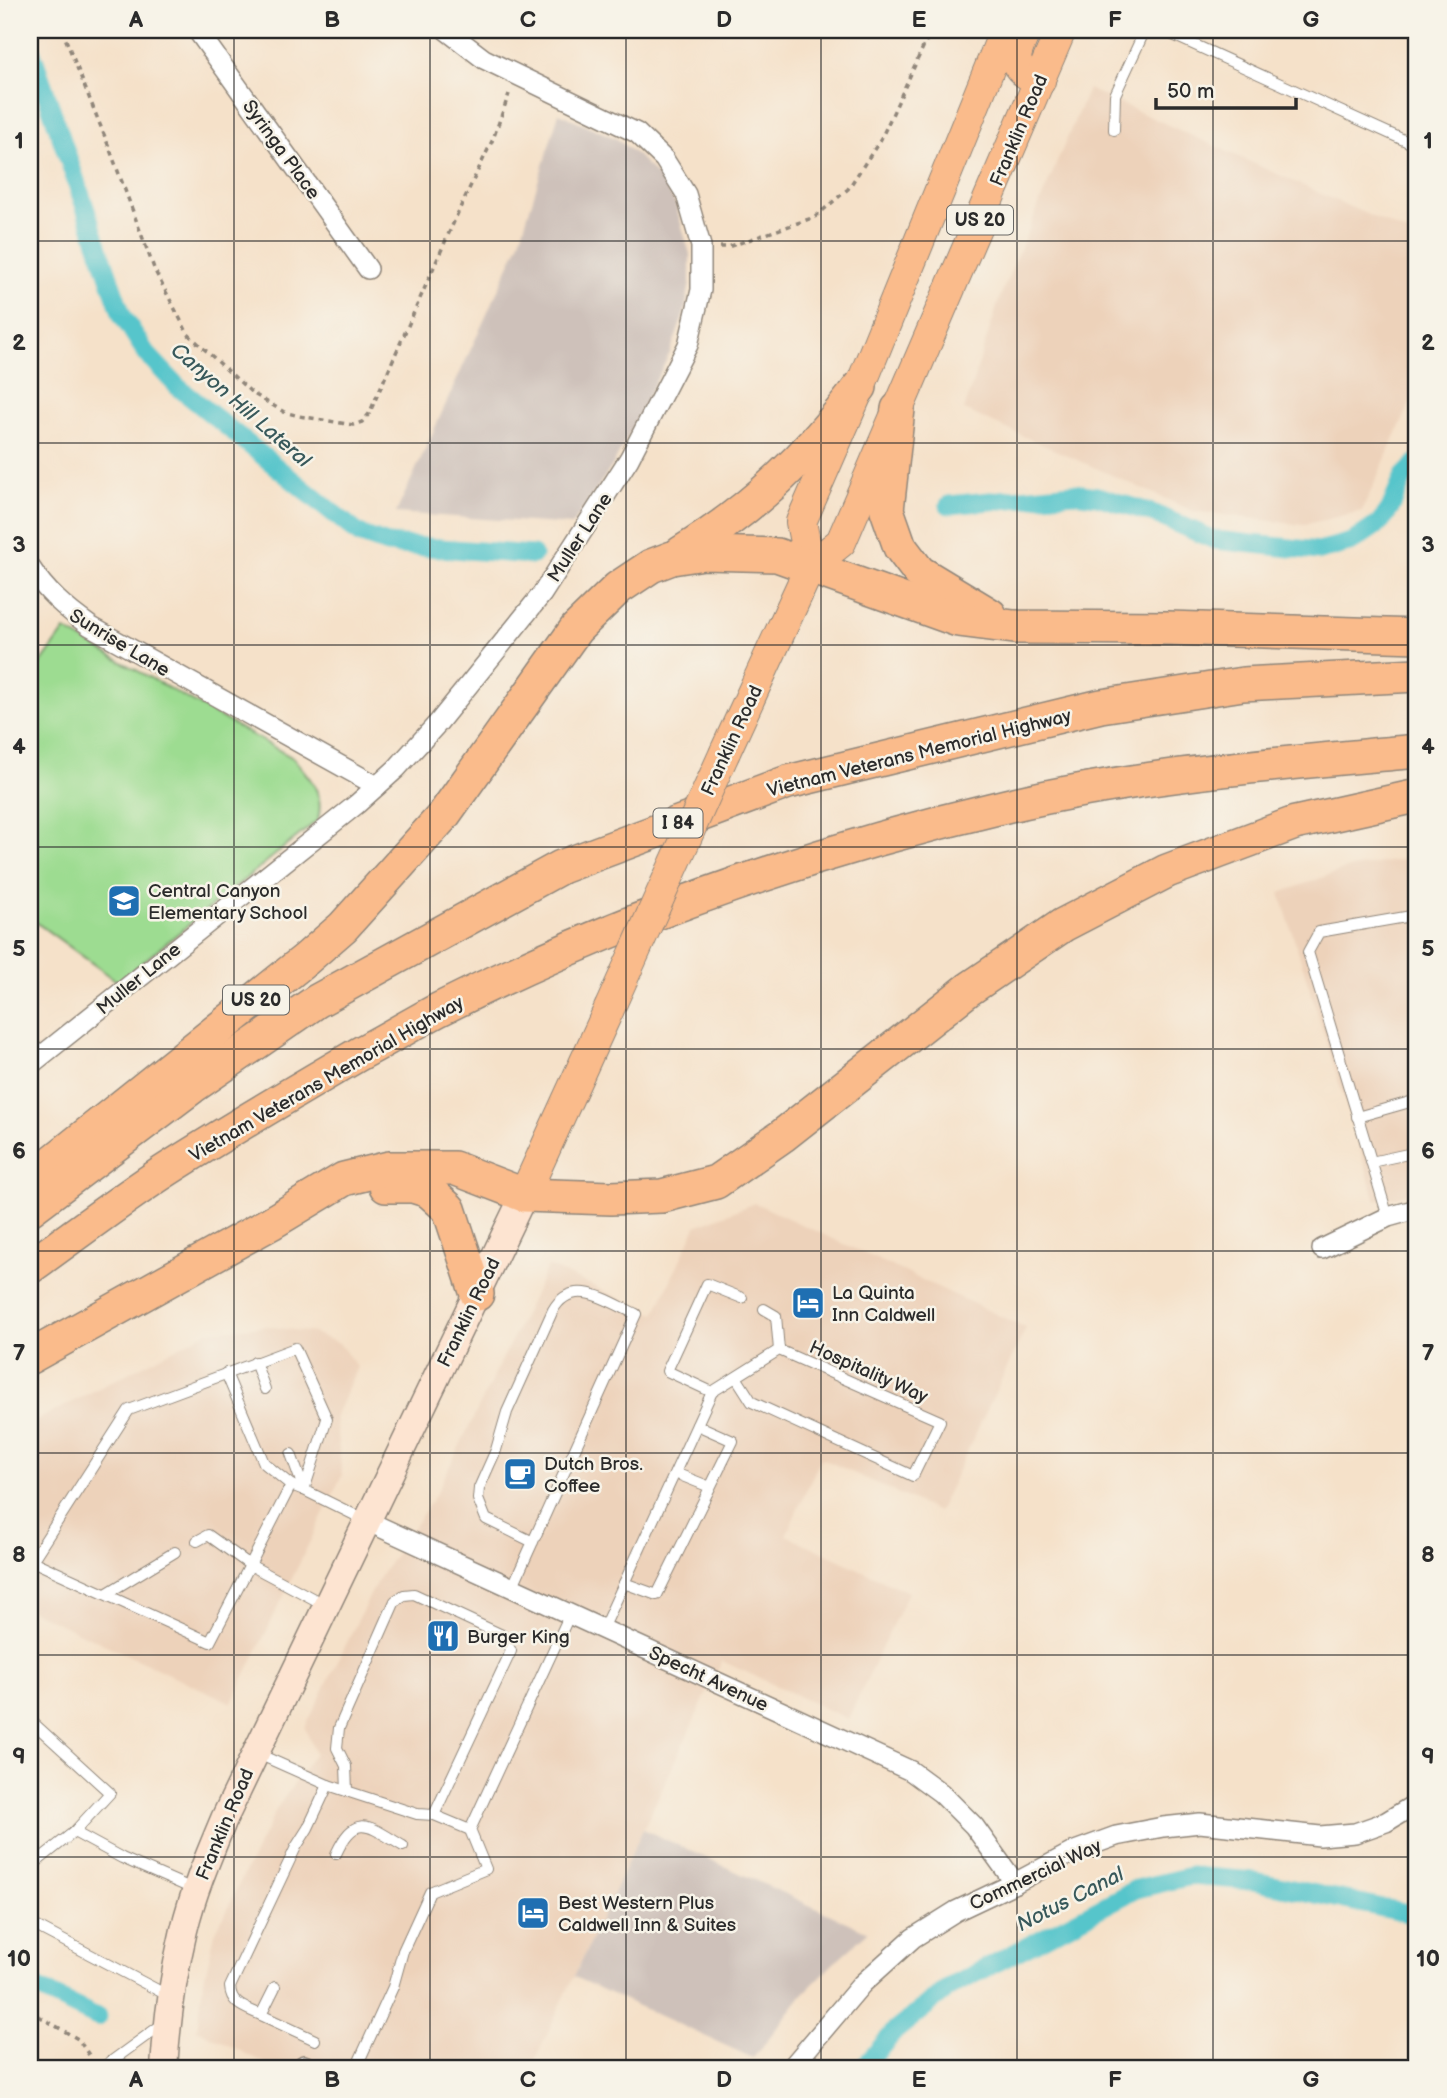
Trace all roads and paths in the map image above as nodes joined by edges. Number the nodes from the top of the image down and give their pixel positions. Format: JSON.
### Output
{"nodes":[{"id":1,"x":62,"y":30,"type":"edge"},
{"id":2,"x":197,"y":30,"type":"edge"},
{"id":3,"x":446,"y":30,"type":"edge"},
{"id":4,"x":931,"y":30,"type":"edge"},
{"id":5,"x":1006,"y":30,"type":"edge"},
{"id":6,"x":1026,"y":30,"type":"edge"},
{"id":7,"x":1061,"y":30,"type":"edge"},
{"id":8,"x":1145,"y":30,"type":"edge"},
{"id":9,"x":1162,"y":30,"type":"edge"},
{"id":10,"x":1040,"y":81,"type":"junction"},
{"id":11,"x":509,"y":94,"type":"dead end"},
{"id":12,"x":1114,"y":130,"type":"dead end"},
{"id":13,"x":1417,"y":146,"type":"edge"},
{"id":14,"x":701,"y":246,"type":"junction"},
{"id":15,"x":368,"y":269,"type":"dead end"},
{"id":16,"x":860,"y":387,"type":"junction"},
{"id":17,"x":898,"y":409,"type":"junction"},
{"id":18,"x":672,"y":558,"type":"junction"},
{"id":19,"x":30,"y":567,"type":"edge"},
{"id":20,"x":810,"y":567,"type":"junction"},
{"id":21,"x":1014,"y":627,"type":"junction"},
{"id":22,"x":1417,"y":636,"type":"edge"},
{"id":23,"x":1417,"y":675,"type":"edge"},
{"id":24,"x":1417,"y":751,"type":"edge"},
{"id":25,"x":377,"y":786,"type":"junction"},
{"id":26,"x":1417,"y":796,"type":"edge"},
{"id":27,"x":1417,"y":915,"type":"edge"},
{"id":28,"x":30,"y":1065,"type":"edge"},
{"id":29,"x":1417,"y":1100,"type":"edge"},
{"id":30,"x":1357,"y":1117,"type":"junction"},
{"id":31,"x":1417,"y":1152,"type":"edge"},
{"id":32,"x":1371,"y":1162,"type":"junction"},
{"id":33,"x":30,"y":1180,"type":"edge"},
{"id":34,"x":524,"y":1195,"type":"junction"},
{"id":35,"x":30,"y":1209,"type":"edge"},
{"id":36,"x":1417,"y":1209,"type":"edge"},
{"id":37,"x":1388,"y":1217,"type":"junction"},
{"id":38,"x":271,"y":1223,"type":"junction"},
{"id":39,"x":1322,"y":1249,"type":"dead end"},
{"id":40,"x":30,"y":1268,"type":"edge"},
{"id":41,"x":477,"y":1294,"type":"junction"},
{"id":42,"x":741,"y":1298,"type":"dead end"},
{"id":43,"x":764,"y":1309,"type":"dead end"},
{"id":44,"x":779,"y":1349,"type":"junction"},
{"id":45,"x":30,"y":1357,"type":"edge"},
{"id":46,"x":255,"y":1362,"type":"junction"},
{"id":47,"x":226,"y":1373,"type":"junction"},
{"id":48,"x":736,"y":1377,"type":"junction"},
{"id":49,"x":265,"y":1389,"type":"dead end"},
{"id":50,"x":712,"y":1392,"type":"junction"},
{"id":51,"x":697,"y":1425,"type":"junction"},
{"id":52,"x":291,"y":1454,"type":"dead end"},
{"id":53,"x":675,"y":1473,"type":"junction"},
{"id":54,"x":291,"y":1485,"type":"junction"},
{"id":55,"x":710,"y":1487,"type":"junction"},
{"id":56,"x":304,"y":1490,"type":"junction"},
{"id":57,"x":367,"y":1521,"type":"junction"},
{"id":58,"x":197,"y":1541,"type":"dead end"},
{"id":59,"x":533,"y":1542,"type":"junction"},
{"id":60,"x":175,"y":1552,"type":"dead end"},
{"id":61,"x":250,"y":1565,"type":"junction"},
{"id":62,"x":624,"y":1583,"type":"junction"},
{"id":63,"x":512,"y":1587,"type":"junction"},
{"id":64,"x":106,"y":1594,"type":"junction"},
{"id":65,"x":325,"y":1606,"type":"junction"},
{"id":66,"x":570,"y":1614,"type":"junction"},
{"id":67,"x":603,"y":1629,"type":"junction"},
{"id":68,"x":30,"y":1720,"type":"edge"},
{"id":69,"x":256,"y":1753,"type":"junction"},
{"id":70,"x":328,"y":1786,"type":"junction"},
{"id":71,"x":347,"y":1791,"type":"junction"},
{"id":72,"x":1417,"y":1802,"type":"edge"},
{"id":73,"x":434,"y":1815,"type":"junction"},
{"id":74,"x":470,"y":1830,"type":"junction"},
{"id":75,"x":74,"y":1832,"type":"junction"},
{"id":76,"x":403,"y":1846,"type":"dead end"},
{"id":77,"x":336,"y":1854,"type":"dead end"},
{"id":78,"x":30,"y":1867,"type":"edge"},
{"id":79,"x":1016,"y":1883,"type":"junction"},
{"id":80,"x":196,"y":1890,"type":"junction"},
{"id":81,"x":30,"y":1923,"type":"edge"},
{"id":82,"x":275,"y":1987,"type":"dead end"},
{"id":83,"x":169,"y":2009,"type":"junction"},
{"id":84,"x":30,"y":2011,"type":"edge"},
{"id":85,"x":261,"y":2015,"type":"junction"},
{"id":86,"x":315,"y":2040,"type":"dead end"},
{"id":87,"x":89,"y":2055,"type":"dead end"},
{"id":88,"x":102,"y":2068,"type":"edge"},
{"id":89,"x":164,"y":2068,"type":"edge"},
{"id":90,"x":356,"y":2068,"type":"edge"},
{"id":91,"x":792,"y":2068,"type":"edge"}],
"edges":[{"from":1,"to":11,"type":"path"},
{"from":2,"to":15,"type":"street","name":"Syringa Place"},
{"from":3,"to":14,"type":"street","name":"Muller Lane"},
{"from":4,"to":14,"type":"path"},
{"from":5,"to":16,"type":"main road","number":"US 20"},
{"from":6,"to":10,"type":"main road"},
{"from":7,"to":10,"type":"main road","name":"Franklin Road","number":"US 20"},
{"from":8,"to":12,"type":"lane"},
{"from":9,"to":13,"type":"lane"},
{"from":10,"to":17,"type":"main road","name":"Franklin Road","number":"US 20"},
{"from":14,"to":25,"type":"street","name":"Muller Lane"},
{"from":16,"to":18,"type":"highway","number":"US 20"},
{"from":16,"to":20,"type":"main road","number":"US 20"},
{"from":17,"to":20,"type":"main road","name":"Franklin Road","number":"US 20"},
{"from":17,"to":21,"type":"highway"},
{"from":18,"to":20,"type":"highway","number":"US 20"},
{"from":18,"to":33,"type":"highway","number":"US 20"},
{"from":19,"to":25,"type":"street","name":"Sunrise Lane"},
{"from":20,"to":21,"type":"highway"},
{"from":20,"to":34,"type":"main road","name":"Franklin Road","number":"US 20","bridge":true},
{"from":21,"to":22,"type":"highway"},
{"from":23,"to":35,"type":"highway","name":"Vietnam Veterans Memorial Highway","number":"I 84"},
{"from":24,"to":40,"type":"highway","name":"Vietnam Veterans Memorial Highway"},
{"from":25,"to":28,"type":"street","name":"Muller Lane"},
{"from":26,"to":34,"type":"highway"},
{"from":27,"to":30,"type":"lane"},
{"from":29,"to":30,"type":"lane"},
{"from":30,"to":32,"type":"lane"},
{"from":31,"to":32,"type":"lane"},
{"from":32,"to":37,"type":"lane"},
{"from":34,"to":38,"type":"highway"},
{"from":34,"to":41,"type":"main road","name":"Franklin Road"},
{"from":36,"to":37,"type":"street"},
{"from":37,"to":39,"type":"street"},
{"from":38,"to":41,"type":"highway"},
{"from":38,"to":45,"type":"highway"},
{"from":41,"to":57,"type":"main road","name":"Franklin Road"},
{"from":42,"to":50,"type":"lane"},
{"from":43,"to":44,"type":"lane"},
{"from":44,"to":48,"type":"lane","name":"Hospitality Way"},
{"from":44,"to":48,"type":"lane","name":"Hospitality Way"},
{"from":46,"to":47,"type":"lane"},
{"from":46,"to":49,"type":"lane"},
{"from":46,"to":56,"type":"lane"},
{"from":47,"to":54,"type":"lane"},
{"from":47,"to":64,"type":"lane"},
{"from":48,"to":50,"type":"lane","name":"Hospitality Way"},
{"from":50,"to":51,"type":"lane"},
{"from":51,"to":53,"type":"lane"},
{"from":51,"to":55,"type":"lane"},
{"from":52,"to":56,"type":"lane"},
{"from":53,"to":55,"type":"lane"},
{"from":53,"to":62,"type":"lane"},
{"from":54,"to":56,"type":"lane"},
{"from":54,"to":61,"type":"lane"},
{"from":55,"to":62,"type":"lane"},
{"from":56,"to":57,"type":"lane"},
{"from":57,"to":63,"type":"street","name":"Specht Avenue"},
{"from":57,"to":65,"type":"main road","name":"Franklin Road"},
{"from":58,"to":61,"type":"lane"},
{"from":59,"to":59,"type":"lane"},
{"from":59,"to":63,"type":"lane"},
{"from":60,"to":64,"type":"lane"},
{"from":61,"to":64,"type":"lane"},
{"from":61,"to":65,"type":"lane"},
{"from":62,"to":67,"type":"lane"},
{"from":63,"to":66,"type":"street","name":"Specht Avenue"},
{"from":65,"to":69,"type":"main road","name":"Franklin Road"},
{"from":66,"to":67,"type":"street","name":"Specht Avenue"},
{"from":66,"to":74,"type":"lane"},
{"from":67,"to":79,"type":"street","name":"Specht Avenue"},
{"from":68,"to":75,"type":"lane"},
{"from":69,"to":70,"type":"lane"},
{"from":69,"to":80,"type":"main road","name":"Franklin Road"},
{"from":70,"to":71,"type":"lane"},
{"from":70,"to":85,"type":"lane"},
{"from":71,"to":73,"type":"lane"},
{"from":71,"to":73,"type":"lane"},
{"from":72,"to":79,"type":"street","name":"Commercial Way"},
{"from":73,"to":74,"type":"lane"},
{"from":74,"to":90,"type":"lane"},
{"from":75,"to":78,"type":"lane"},
{"from":75,"to":80,"type":"lane"},
{"from":76,"to":77,"type":"lane"},
{"from":79,"to":91,"type":"street","name":"Commercial Way"},
{"from":80,"to":83,"type":"main road","name":"Franklin Road"},
{"from":81,"to":83,"type":"lane"},
{"from":82,"to":85,"type":"lane"},
{"from":83,"to":88,"type":"lane"},
{"from":83,"to":89,"type":"main road","name":"Franklin Road"},
{"from":84,"to":87,"type":"path"},
{"from":85,"to":86,"type":"lane"}]}
